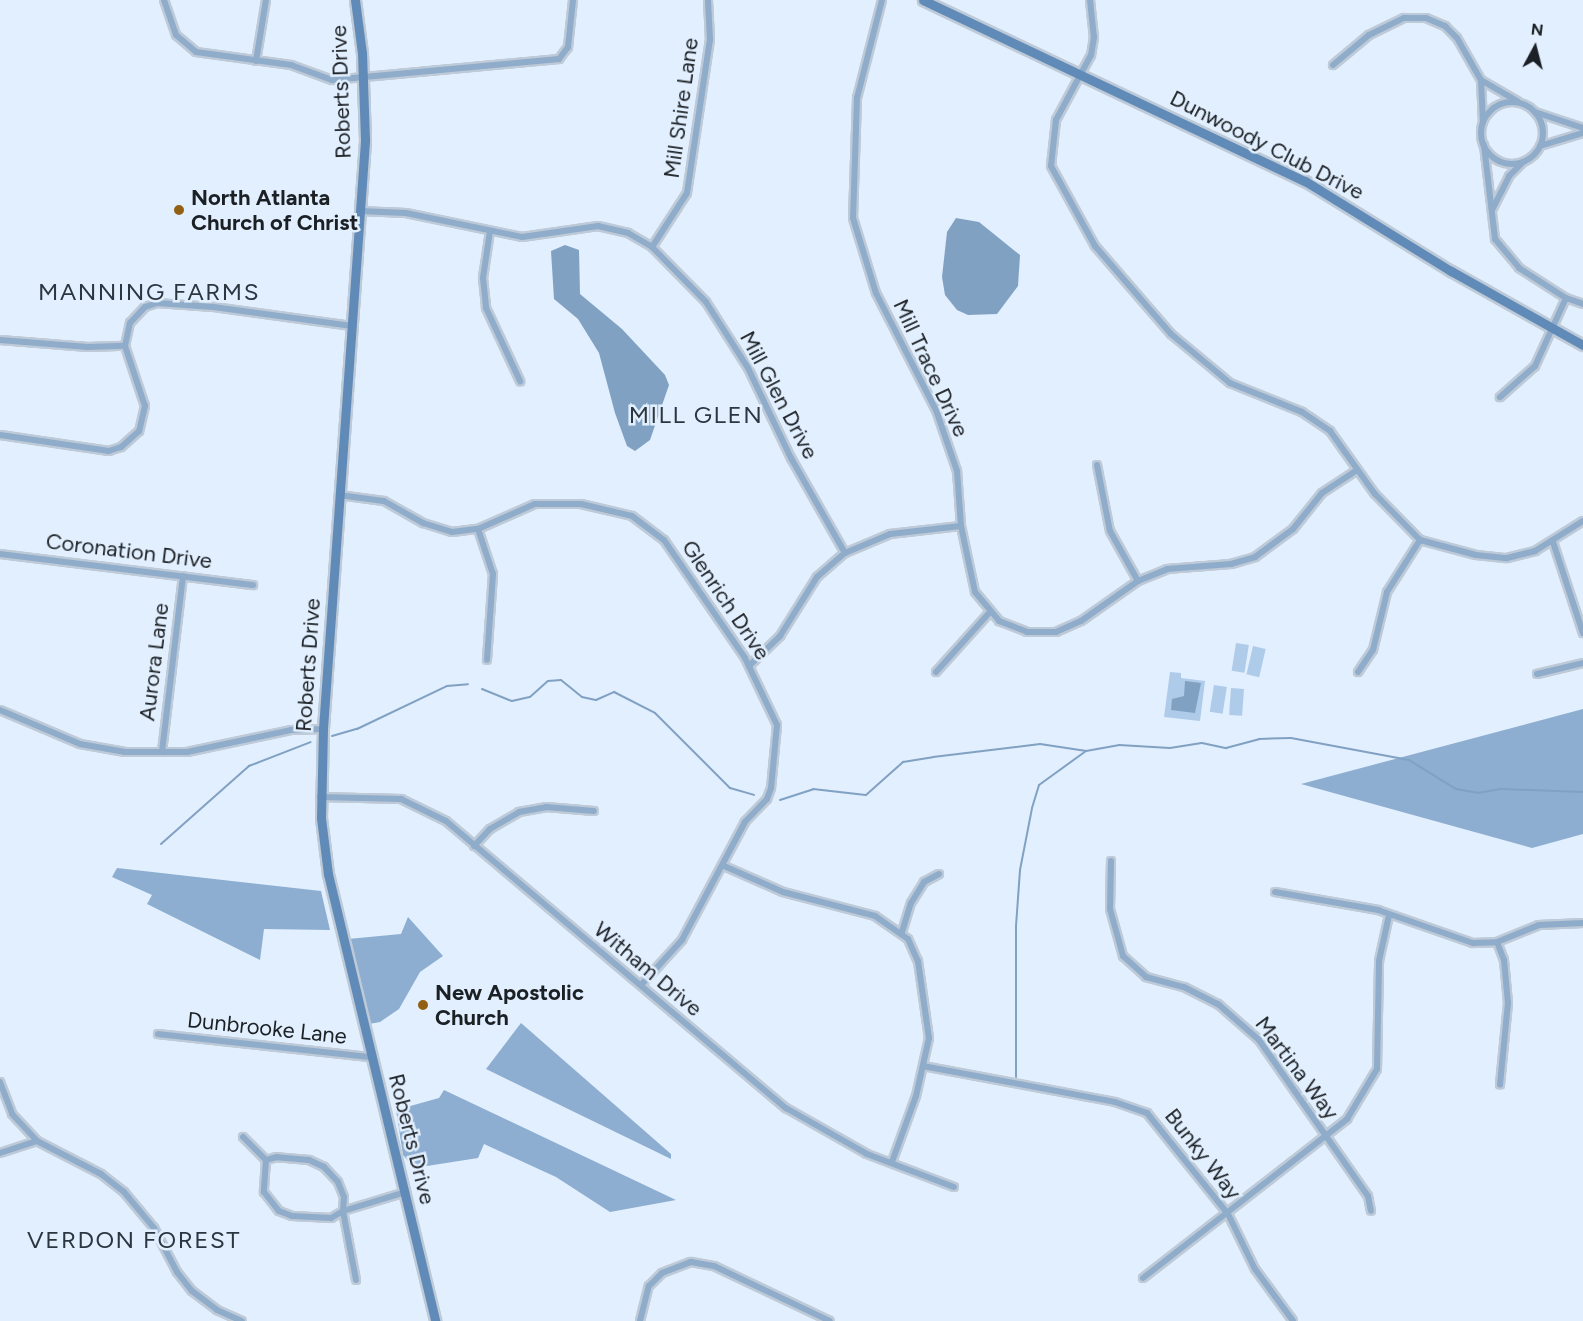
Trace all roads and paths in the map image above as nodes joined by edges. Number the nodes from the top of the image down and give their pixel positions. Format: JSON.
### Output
{"nodes":[{"id":1,"x":164,"y":0,"type":"edge"},
{"id":2,"x":266,"y":0,"type":"edge"},
{"id":3,"x":355,"y":0,"type":"edge"},
{"id":4,"x":573,"y":0,"type":"edge"},
{"id":5,"x":708,"y":0,"type":"edge"},
{"id":6,"x":882,"y":0,"type":"edge"},
{"id":7,"x":923,"y":0,"type":"edge"},
{"id":8,"x":1090,"y":0,"type":"edge"},
{"id":9,"x":256,"y":61,"type":"junction"},
{"id":10,"x":1333,"y":65,"type":"dead end"},
{"id":11,"x":1082,"y":76,"type":"junction"},
{"id":12,"x":367,"y":79,"type":"junction"},
{"id":13,"x":1481,"y":80,"type":"junction"},
{"id":14,"x":1518,"y":102,"type":"junction"},
{"id":15,"x":1535,"y":112,"type":"junction"},
{"id":16,"x":1483,"y":122,"type":"junction"},
{"id":17,"x":1583,"y":128,"type":"edge"},
{"id":18,"x":1583,"y":133,"type":"edge"},
{"id":19,"x":1484,"y":145,"type":"junction"},
{"id":20,"x":1540,"y":146,"type":"junction"},
{"id":21,"x":1524,"y":162,"type":"junction"},
{"id":22,"x":360,"y":211,"type":"junction"},
{"id":23,"x":1492,"y":211,"type":"junction"},
{"id":24,"x":490,"y":231,"type":"junction"},
{"id":25,"x":652,"y":247,"type":"junction"},
{"id":26,"x":1566,"y":298,"type":"junction"},
{"id":27,"x":1583,"y":304,"type":"edge"},
{"id":28,"x":351,"y":326,"type":"junction"},
{"id":29,"x":1551,"y":328,"type":"junction"},
{"id":30,"x":0,"y":340,"type":"edge"},
{"id":31,"x":125,"y":345,"type":"junction"},
{"id":32,"x":1583,"y":345,"type":"edge"},
{"id":33,"x":520,"y":381,"type":"dead end"},
{"id":34,"x":1500,"y":397,"type":"dead end"},
{"id":35,"x":0,"y":435,"type":"edge"},
{"id":36,"x":1097,"y":465,"type":"dead end"},
{"id":37,"x":1357,"y":470,"type":"junction"},
{"id":38,"x":339,"y":495,"type":"junction"},
{"id":39,"x":1583,"y":521,"type":"edge"},
{"id":40,"x":961,"y":526,"type":"junction"},
{"id":41,"x":478,"y":529,"type":"junction"},
{"id":42,"x":1420,"y":540,"type":"junction"},
{"id":43,"x":1553,"y":542,"type":"junction"},
{"id":44,"x":845,"y":553,"type":"junction"},
{"id":45,"x":0,"y":554,"type":"edge"},
{"id":46,"x":183,"y":576,"type":"junction"},
{"id":47,"x":1138,"y":581,"type":"junction"},
{"id":48,"x":253,"y":585,"type":"dead end"},
{"id":49,"x":990,"y":612,"type":"junction"},
{"id":50,"x":1583,"y":633,"type":"edge"},
{"id":51,"x":487,"y":660,"type":"dead end"},
{"id":52,"x":1583,"y":663,"type":"edge"},
{"id":53,"x":750,"y":665,"type":"junction"},
{"id":54,"x":936,"y":672,"type":"dead end"},
{"id":55,"x":1358,"y":672,"type":"dead end"},
{"id":56,"x":1537,"y":674,"type":"dead end"},
{"id":57,"x":0,"y":710,"type":"edge"},
{"id":58,"x":323,"y":729,"type":"junction"},
{"id":59,"x":162,"y":752,"type":"junction"},
{"id":60,"x":320,"y":797,"type":"junction"},
{"id":61,"x":594,"y":811,"type":"dead end"},
{"id":62,"x":474,"y":846,"type":"junction"},
{"id":63,"x":1111,"y":861,"type":"dead end"},
{"id":64,"x":724,"y":866,"type":"junction"},
{"id":65,"x":939,"y":874,"type":"dead end"},
{"id":66,"x":1275,"y":892,"type":"dead end"},
{"id":67,"x":1389,"y":915,"type":"junction"},
{"id":68,"x":1583,"y":923,"type":"edge"},
{"id":69,"x":902,"y":932,"type":"junction"},
{"id":70,"x":1497,"y":942,"type":"junction"},
{"id":71,"x":642,"y":984,"type":"junction"},
{"id":72,"x":158,"y":1034,"type":"dead end"},
{"id":73,"x":371,"y":1058,"type":"junction"},
{"id":74,"x":923,"y":1066,"type":"junction"},
{"id":75,"x":0,"y":1082,"type":"edge"},
{"id":76,"x":1500,"y":1085,"type":"dead end"},
{"id":77,"x":243,"y":1137,"type":"dead end"},
{"id":78,"x":1327,"y":1137,"type":"junction"},
{"id":79,"x":37,"y":1141,"type":"junction"},
{"id":80,"x":0,"y":1153,"type":"edge"},
{"id":81,"x":266,"y":1160,"type":"junction"},
{"id":82,"x":892,"y":1162,"type":"junction"},
{"id":83,"x":954,"y":1187,"type":"dead end"},
{"id":84,"x":406,"y":1192,"type":"junction"},
{"id":85,"x":343,"y":1211,"type":"junction"},
{"id":86,"x":1371,"y":1211,"type":"dead end"},
{"id":87,"x":1228,"y":1214,"type":"junction"},
{"id":88,"x":1143,"y":1278,"type":"dead end"},
{"id":89,"x":356,"y":1280,"type":"dead end"},
{"id":90,"x":242,"y":1321,"type":"edge"},
{"id":91,"x":435,"y":1321,"type":"edge"},
{"id":92,"x":640,"y":1321,"type":"edge"},
{"id":93,"x":830,"y":1321,"type":"edge"},
{"id":94,"x":1293,"y":1321,"type":"edge"}],
"edges":[{"from":1,"to":9,"type":"street"},
{"from":2,"to":9,"type":"street"},
{"from":3,"to":12,"type":"street","name":"Roberts Drive"},
{"from":4,"to":12,"type":"street"},
{"from":5,"to":25,"type":"street","name":"Mill Shire Lane"},
{"from":6,"to":40,"type":"street","name":"Mill Trace Drive"},
{"from":7,"to":11,"type":"street","name":"Dunwoody Club Drive"},
{"from":8,"to":11,"type":"street"},
{"from":9,"to":12,"type":"street"},
{"from":10,"to":13,"type":"street"},
{"from":11,"to":29,"type":"street","name":"Dunwoody Club Drive"},
{"from":11,"to":37,"type":"street"},
{"from":12,"to":22,"type":"street","name":"Roberts Drive"},
{"from":13,"to":14,"type":"street"},
{"from":13,"to":16,"type":"street"},
{"from":14,"to":15,"type":"street"},
{"from":14,"to":16,"type":"street"},
{"from":15,"to":17,"type":"street"},
{"from":15,"to":20,"type":"street"},
{"from":16,"to":19,"type":"street"},
{"from":18,"to":20,"type":"street"},
{"from":19,"to":21,"type":"street"},
{"from":19,"to":23,"type":"street"},
{"from":20,"to":21,"type":"street"},
{"from":21,"to":23,"type":"street"},
{"from":22,"to":24,"type":"street","name":"Mill Glen Drive"},
{"from":22,"to":28,"type":"street","name":"Roberts Drive"},
{"from":23,"to":26,"type":"street"},
{"from":24,"to":25,"type":"street","name":"Mill Glen Drive"},
{"from":24,"to":33,"type":"street"},
{"from":25,"to":44,"type":"street","name":"Mill Glen Drive"},
{"from":26,"to":27,"type":"street"},
{"from":26,"to":29,"type":"street"},
{"from":28,"to":31,"type":"street"},
{"from":28,"to":38,"type":"street","name":"Roberts Drive"},
{"from":29,"to":32,"type":"street","name":"Dunwoody Club Drive"},
{"from":29,"to":34,"type":"street"},
{"from":30,"to":31,"type":"street"},
{"from":31,"to":35,"type":"street"},
{"from":36,"to":47,"type":"street"},
{"from":37,"to":42,"type":"street"},
{"from":37,"to":47,"type":"street","name":"Mill Trace Drive"},
{"from":38,"to":41,"type":"street","name":"Glenrich Drive"},
{"from":38,"to":58,"type":"street","name":"Roberts Drive"},
{"from":39,"to":43,"type":"street"},
{"from":40,"to":44,"type":"street"},
{"from":40,"to":49,"type":"street","name":"Mill Trace Drive"},
{"from":41,"to":51,"type":"street"},
{"from":41,"to":53,"type":"street","name":"Glenrich Drive"},
{"from":42,"to":43,"type":"street"},
{"from":42,"to":55,"type":"street"},
{"from":43,"to":50,"type":"street"},
{"from":44,"to":53,"type":"street"},
{"from":45,"to":46,"type":"street","name":"Coronation Drive"},
{"from":46,"to":48,"type":"street","name":"Coronation Drive"},
{"from":46,"to":59,"type":"street","name":"Aurora Lane"},
{"from":47,"to":49,"type":"street","name":"Mill Trace Drive"},
{"from":49,"to":54,"type":"street"},
{"from":52,"to":56,"type":"street"},
{"from":53,"to":64,"type":"street","name":"Glenrich Drive"},
{"from":57,"to":59,"type":"street"},
{"from":58,"to":59,"type":"street"},
{"from":58,"to":60,"type":"street","name":"Roberts Drive"},
{"from":60,"to":62,"type":"street","name":"Witham Drive"},
{"from":60,"to":73,"type":"street","name":"Roberts Drive"},
{"from":61,"to":62,"type":"street"},
{"from":62,"to":71,"type":"street","name":"Witham Drive"},
{"from":63,"to":78,"type":"street","name":"Martina Way"},
{"from":64,"to":69,"type":"street"},
{"from":64,"to":71,"type":"street","name":"Glenrich Drive"},
{"from":65,"to":69,"type":"street"},
{"from":66,"to":67,"type":"street"},
{"from":67,"to":70,"type":"street"},
{"from":67,"to":78,"type":"street"},
{"from":68,"to":70,"type":"street"},
{"from":69,"to":74,"type":"street"},
{"from":70,"to":76,"type":"street"},
{"from":71,"to":82,"type":"street","name":"Witham Drive"},
{"from":72,"to":73,"type":"street","name":"Dunbrooke Lane"},
{"from":73,"to":84,"type":"street","name":"Roberts Drive"},
{"from":74,"to":82,"type":"street"},
{"from":74,"to":87,"type":"street","name":"Bunky Way"},
{"from":75,"to":79,"type":"street"},
{"from":77,"to":81,"type":"street"},
{"from":78,"to":86,"type":"street","name":"Martina Way"},
{"from":78,"to":87,"type":"street"},
{"from":79,"to":80,"type":"street"},
{"from":79,"to":90,"type":"street"},
{"from":81,"to":85,"type":"street"},
{"from":81,"to":85,"type":"street"},
{"from":82,"to":83,"type":"street","name":"Witham Drive"},
{"from":84,"to":85,"type":"street"},
{"from":84,"to":91,"type":"street","name":"Roberts Drive"},
{"from":85,"to":89,"type":"street"},
{"from":87,"to":88,"type":"street"},
{"from":87,"to":94,"type":"street","name":"Bunky Way"},
{"from":92,"to":93,"type":"street"}]}
